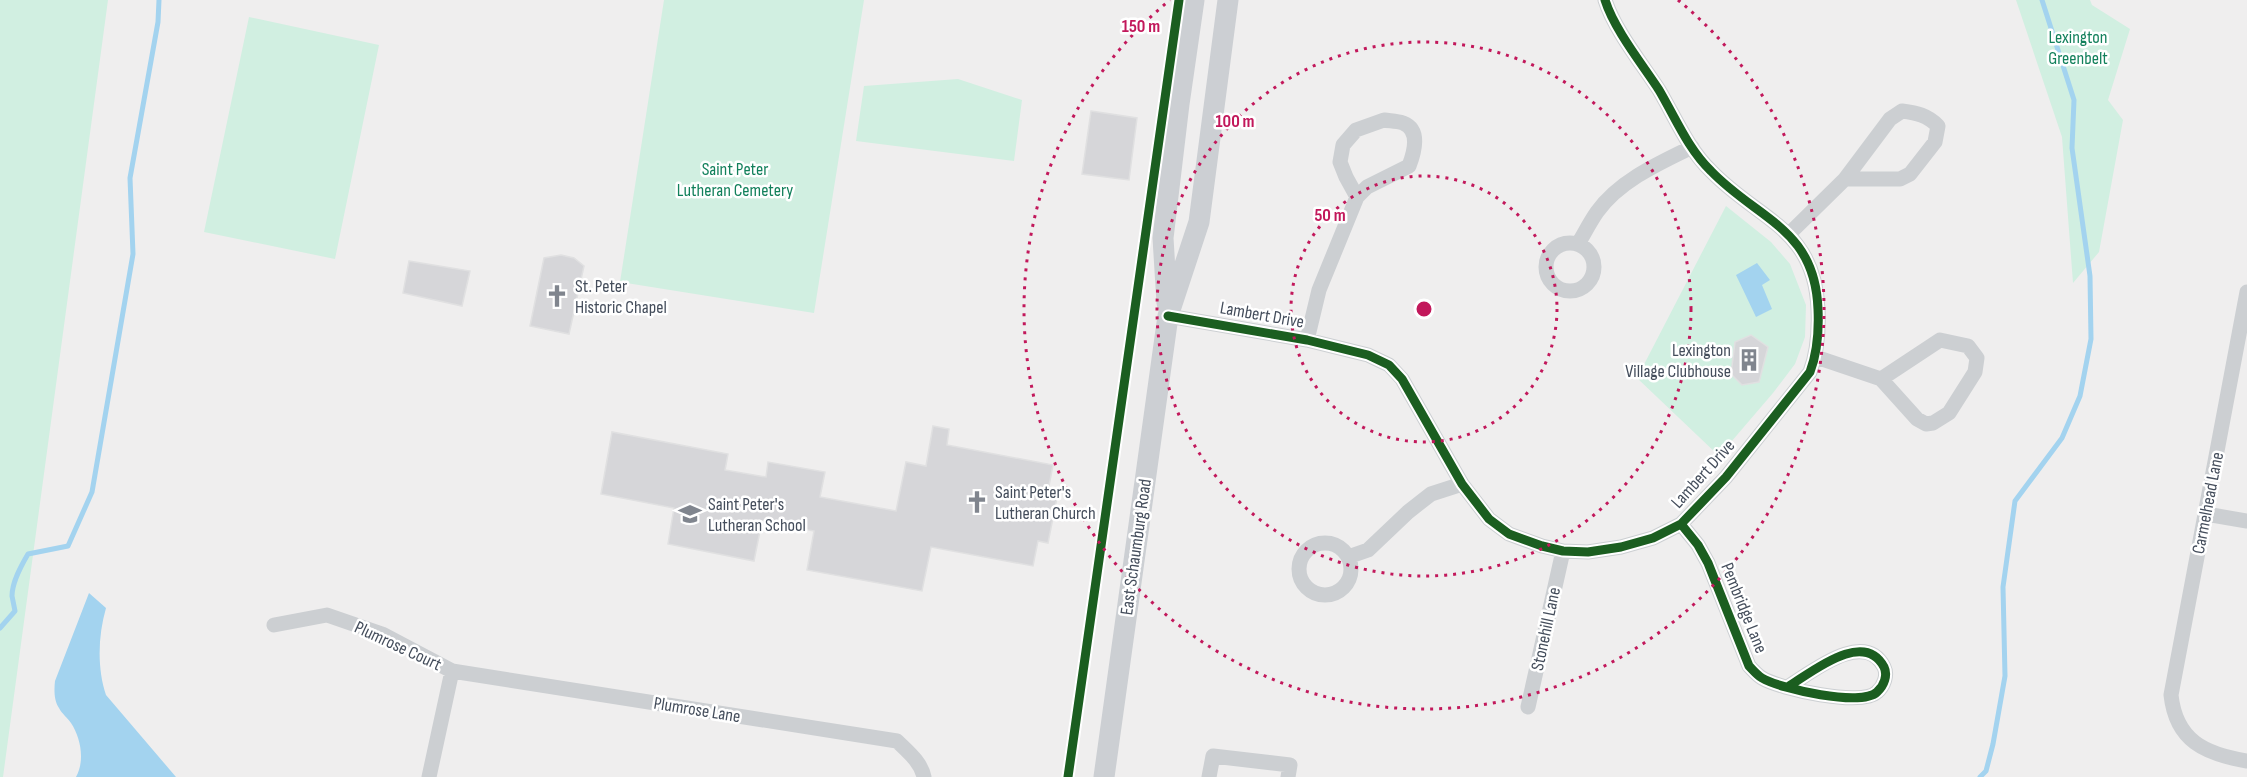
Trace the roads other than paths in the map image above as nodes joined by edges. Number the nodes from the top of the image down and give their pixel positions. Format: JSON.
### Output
{"nodes":[{"id":1,"x":1194,"y":0,"type":"edge"},
{"id":2,"x":1228,"y":0,"type":"edge"},
{"id":3,"x":1605,"y":0,"type":"edge"},
{"id":4,"x":1692,"y":147,"type":"junction"},
{"id":5,"x":1845,"y":179,"type":"junction"},
{"id":6,"x":1357,"y":197,"type":"junction"},
{"id":7,"x":1789,"y":234,"type":"junction"},
{"id":8,"x":1578,"y":244,"type":"dead end"},
{"id":9,"x":2247,"y":292,"type":"edge"},
{"id":10,"x":1168,"y":316,"type":"junction"},
{"id":11,"x":1307,"y":340,"type":"junction"},
{"id":12,"x":1816,"y":357,"type":"junction"},
{"id":13,"x":1881,"y":379,"type":"junction"},
{"id":14,"x":1462,"y":484,"type":"junction"},
{"id":15,"x":2206,"y":514,"type":"junction"},
{"id":16,"x":2247,"y":521,"type":"edge"},
{"id":17,"x":1681,"y":524,"type":"junction"},
{"id":18,"x":1563,"y":551,"type":"junction"},
{"id":19,"x":1348,"y":556,"type":"dead end"},
{"id":20,"x":274,"y":625,"type":"dead end"},
{"id":21,"x":453,"y":671,"type":"junction"},
{"id":22,"x":1789,"y":686,"type":"junction"},
{"id":23,"x":1528,"y":707,"type":"dead end"},
{"id":24,"x":2247,"y":761,"type":"edge"},
{"id":25,"x":429,"y":777,"type":"edge"},
{"id":26,"x":924,"y":777,"type":"edge"},
{"id":27,"x":1104,"y":777,"type":"edge"},
{"id":28,"x":1209,"y":777,"type":"edge"},
{"id":29,"x":1288,"y":777,"type":"edge"}],
"edges":[{"from":1,"to":10,"type":"main road","name":"East Schaumburg Road"},
{"from":2,"to":10,"type":"main road","name":"East Schaumburg Road"},
{"from":3,"to":4,"type":"street","name":"Lambert Drive"},
{"from":4,"to":7,"type":"street","name":"Lambert Drive"},
{"from":4,"to":8,"type":"street"},
{"from":5,"to":5,"type":"street"},
{"from":5,"to":7,"type":"street"},
{"from":6,"to":6,"type":"street"},
{"from":6,"to":11,"type":"street"},
{"from":7,"to":12,"type":"street","name":"Lambert Drive"},
{"from":9,"to":15,"type":"street","name":"Carmelhead Lane"},
{"from":10,"to":11,"type":"street","name":"Lambert Drive"},
{"from":10,"to":27,"type":"main road","name":"East Schaumburg Road"},
{"from":11,"to":14,"type":"street","name":"Lambert Drive"},
{"from":12,"to":13,"type":"street"},
{"from":12,"to":17,"type":"street","name":"Lambert Drive"},
{"from":13,"to":13,"type":"street"},
{"from":14,"to":18,"type":"street","name":"Lambert Drive"},
{"from":14,"to":19,"type":"street"},
{"from":15,"to":16,"type":"street"},
{"from":15,"to":24,"type":"street","name":"Carmelhead Lane"},
{"from":17,"to":18,"type":"street","name":"Lambert Drive"},
{"from":17,"to":22,"type":"street","name":"Pembridge Lane"},
{"from":18,"to":23,"type":"street","name":"Stonehill Lane"},
{"from":20,"to":21,"type":"street","name":"Plumrose Court"},
{"from":21,"to":25,"type":"street"},
{"from":21,"to":26,"type":"street","name":"Plumrose Lane"},
{"from":22,"to":22,"type":"street","name":"Pembridge Lane"},
{"from":28,"to":29,"type":"street"}]}
